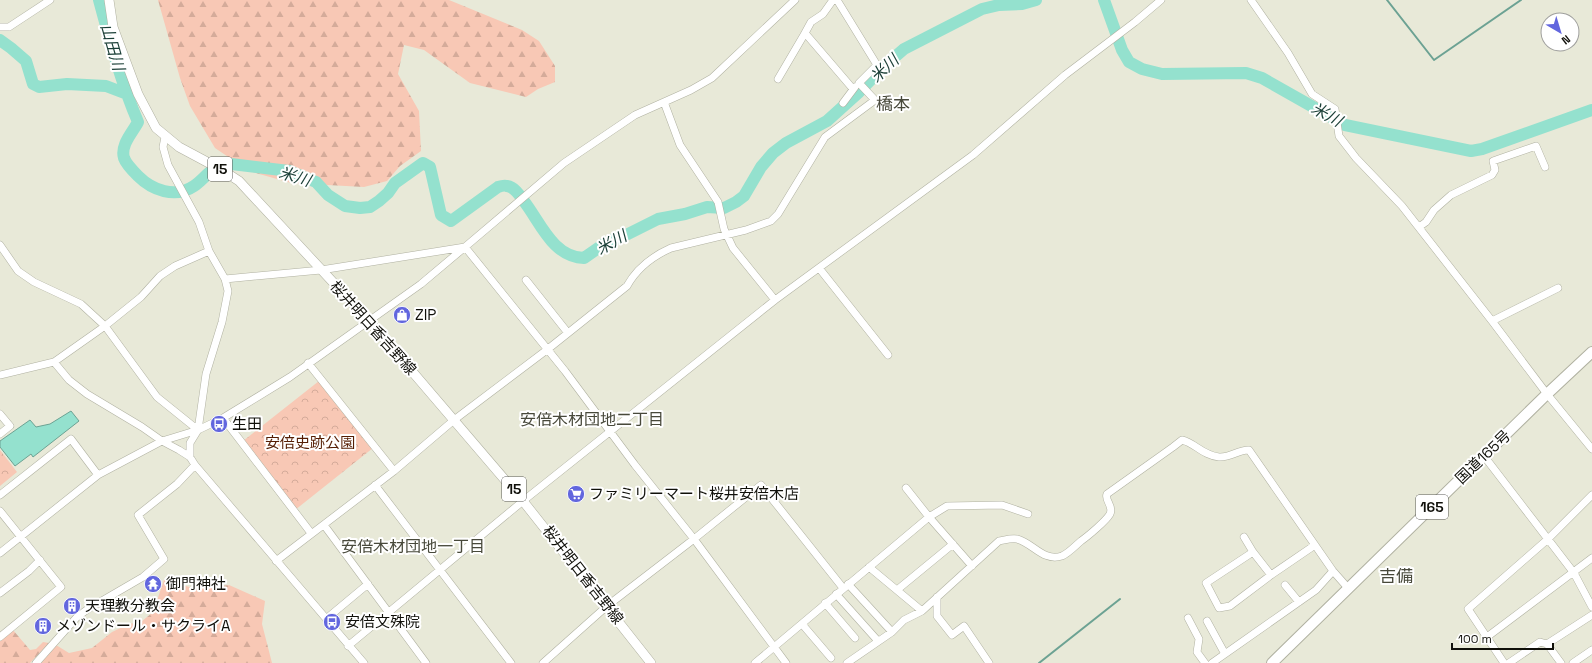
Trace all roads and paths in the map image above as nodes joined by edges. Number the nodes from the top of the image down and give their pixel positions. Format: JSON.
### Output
{"nodes":[{"id":1,"x":50,"y":0,"type":"edge"},
{"id":2,"x":109,"y":0,"type":"edge"},
{"id":3,"x":795,"y":0,"type":"edge"},
{"id":4,"x":834,"y":0,"type":"edge"},
{"id":5,"x":837,"y":0,"type":"edge"},
{"id":6,"x":1161,"y":0,"type":"edge"},
{"id":7,"x":1251,"y":0,"type":"edge"},
{"id":8,"x":0,"y":27,"type":"edge"},
{"id":9,"x":805,"y":33,"type":"junction"},
{"id":10,"x":778,"y":79,"type":"dead end"},
{"id":11,"x":859,"y":83,"type":"junction"},
{"id":12,"x":853,"y":89,"type":"junction"},
{"id":13,"x":664,"y":102,"type":"junction"},
{"id":14,"x":843,"y":103,"type":"dead end"},
{"id":15,"x":165,"y":137,"type":"junction"},
{"id":16,"x":1545,"y":168,"type":"dead end"},
{"id":17,"x":1419,"y":227,"type":"junction"},
{"id":18,"x":726,"y":235,"type":"junction"},
{"id":19,"x":0,"y":245,"type":"edge"},
{"id":20,"x":465,"y":247,"type":"junction"},
{"id":21,"x":209,"y":251,"type":"junction"},
{"id":22,"x":819,"y":268,"type":"junction"},
{"id":23,"x":322,"y":270,"type":"junction"},
{"id":24,"x":225,"y":279,"type":"junction"},
{"id":25,"x":526,"y":280,"type":"dead end"},
{"id":26,"x":1558,"y":288,"type":"dead end"},
{"id":27,"x":775,"y":300,"type":"junction"},
{"id":28,"x":369,"y":321,"type":"junction"},
{"id":29,"x":1492,"y":321,"type":"junction"},
{"id":30,"x":105,"y":326,"type":"junction"},
{"id":31,"x":568,"y":333,"type":"junction"},
{"id":32,"x":548,"y":349,"type":"junction"},
{"id":33,"x":1592,"y":352,"type":"edge"},
{"id":34,"x":888,"y":355,"type":"dead end"},
{"id":35,"x":54,"y":362,"type":"junction"},
{"id":36,"x":308,"y":364,"type":"junction"},
{"id":37,"x":0,"y":375,"type":"edge"},
{"id":38,"x":1547,"y":394,"type":"junction"},
{"id":39,"x":0,"y":414,"type":"edge"},
{"id":40,"x":223,"y":418,"type":"junction"},
{"id":41,"x":454,"y":420,"type":"junction"},
{"id":42,"x":198,"y":430,"type":"junction"},
{"id":43,"x":610,"y":432,"type":"junction"},
{"id":44,"x":0,"y":434,"type":"edge"},
{"id":45,"x":162,"y":441,"type":"junction"},
{"id":46,"x":1592,"y":449,"type":"edge"},
{"id":47,"x":1484,"y":456,"type":"junction"},
{"id":48,"x":190,"y":457,"type":"junction"},
{"id":49,"x":195,"y":465,"type":"junction"},
{"id":50,"x":394,"y":472,"type":"junction"},
{"id":51,"x":98,"y":475,"type":"junction"},
{"id":52,"x":375,"y":485,"type":"junction"},
{"id":53,"x":906,"y":488,"type":"dead end"},
{"id":54,"x":0,"y":495,"type":"edge"},
{"id":55,"x":1592,"y":495,"type":"edge"},
{"id":56,"x":524,"y":500,"type":"junction"},
{"id":57,"x":0,"y":511,"type":"edge"},
{"id":58,"x":1028,"y":514,"type":"dead end"},
{"id":59,"x":929,"y":517,"type":"junction"},
{"id":60,"x":324,"y":525,"type":"junction"},
{"id":61,"x":311,"y":533,"type":"junction"},
{"id":62,"x":20,"y":536,"type":"junction"},
{"id":63,"x":1244,"y":537,"type":"dead end"},
{"id":64,"x":694,"y":539,"type":"junction"},
{"id":65,"x":1548,"y":539,"type":"junction"},
{"id":66,"x":953,"y":544,"type":"junction"},
{"id":67,"x":1315,"y":545,"type":"junction"},
{"id":68,"x":1253,"y":552,"type":"junction"},
{"id":69,"x":0,"y":553,"type":"edge"},
{"id":70,"x":1592,"y":558,"type":"edge"},
{"id":71,"x":40,"y":560,"type":"junction"},
{"id":72,"x":276,"y":561,"type":"junction"},
{"id":73,"x":972,"y":566,"type":"junction"},
{"id":74,"x":869,"y":567,"type":"junction"},
{"id":75,"x":440,"y":571,"type":"junction"},
{"id":76,"x":1333,"y":571,"type":"junction"},
{"id":77,"x":1574,"y":573,"type":"junction"},
{"id":78,"x":1271,"y":575,"type":"junction"},
{"id":79,"x":368,"y":584,"type":"junction"},
{"id":80,"x":1285,"y":585,"type":"dead end"},
{"id":81,"x":846,"y":586,"type":"junction"},
{"id":82,"x":1348,"y":588,"type":"junction"},
{"id":83,"x":897,"y":590,"type":"junction"},
{"id":84,"x":0,"y":593,"type":"edge"},
{"id":85,"x":836,"y":594,"type":"junction"},
{"id":86,"x":1589,"y":596,"type":"edge"},
{"id":87,"x":937,"y":597,"type":"junction"},
{"id":88,"x":1299,"y":602,"type":"junction"},
{"id":89,"x":825,"y":604,"type":"junction"},
{"id":90,"x":607,"y":606,"type":"junction"},
{"id":91,"x":1592,"y":607,"type":"edge"},
{"id":92,"x":389,"y":611,"type":"junction"},
{"id":93,"x":922,"y":611,"type":"junction"},
{"id":94,"x":1592,"y":615,"type":"edge"},
{"id":95,"x":1188,"y":618,"type":"dead end"},
{"id":96,"x":326,"y":619,"type":"junction"},
{"id":97,"x":1207,"y":621,"type":"dead end"},
{"id":98,"x":802,"y":624,"type":"junction"},
{"id":99,"x":892,"y":632,"type":"junction"},
{"id":100,"x":0,"y":637,"type":"edge"},
{"id":101,"x":1487,"y":637,"type":"junction"},
{"id":102,"x":855,"y":638,"type":"dead end"},
{"id":103,"x":878,"y":641,"type":"junction"},
{"id":104,"x":1547,"y":644,"type":"junction"},
{"id":105,"x":348,"y":646,"type":"junction"},
{"id":106,"x":774,"y":648,"type":"junction"},
{"id":107,"x":1592,"y":650,"type":"edge"},
{"id":108,"x":1225,"y":654,"type":"junction"},
{"id":109,"x":831,"y":658,"type":"dead end"},
{"id":110,"x":36,"y":663,"type":"edge"},
{"id":111,"x":364,"y":663,"type":"edge"},
{"id":112,"x":426,"y":663,"type":"edge"},
{"id":113,"x":512,"y":663,"type":"edge"},
{"id":114,"x":543,"y":663,"type":"edge"},
{"id":115,"x":651,"y":663,"type":"edge"},
{"id":116,"x":755,"y":663,"type":"edge"},
{"id":117,"x":786,"y":663,"type":"edge"},
{"id":118,"x":847,"y":663,"type":"edge"},
{"id":119,"x":989,"y":663,"type":"edge"},
{"id":120,"x":1205,"y":663,"type":"edge"},
{"id":121,"x":1212,"y":663,"type":"edge"},
{"id":122,"x":1272,"y":663,"type":"edge"},
{"id":123,"x":1504,"y":663,"type":"edge"},
{"id":124,"x":1509,"y":663,"type":"edge"},
{"id":125,"x":1561,"y":663,"type":"edge"},
{"id":126,"x":1573,"y":663,"type":"edge"}],
"edges":[{"from":1,"to":8,"type":"street"},
{"from":2,"to":15,"type":"main road","name":"桜井明日香吉野線","number":"15"},
{"from":3,"to":13,"type":"street"},
{"from":4,"to":9,"type":"street"},
{"from":5,"to":11,"type":"street"},
{"from":6,"to":22,"type":"street"},
{"from":7,"to":17,"type":"street"},
{"from":9,"to":10,"type":"street"},
{"from":9,"to":12,"type":"street"},
{"from":11,"to":12,"type":"street"},
{"from":11,"to":18,"type":"street"},
{"from":12,"to":14,"type":"street"},
{"from":13,"to":18,"type":"street"},
{"from":13,"to":20,"type":"street"},
{"from":15,"to":21,"type":"street"},
{"from":15,"to":23,"type":"main road","name":"桜井明日香吉野線","number":"15"},
{"from":16,"to":17,"type":"street"},
{"from":17,"to":29,"type":"street"},
{"from":18,"to":27,"type":"street"},
{"from":18,"to":31,"type":"street"},
{"from":19,"to":30,"type":"street"},
{"from":20,"to":23,"type":"street"},
{"from":20,"to":28,"type":"street"},
{"from":20,"to":32,"type":"street"},
{"from":21,"to":24,"type":"street"},
{"from":21,"to":30,"type":"street"},
{"from":22,"to":27,"type":"street"},
{"from":22,"to":34,"type":"street"},
{"from":23,"to":24,"type":"street"},
{"from":23,"to":28,"type":"main road","name":"桜井明日香吉野線","number":"15"},
{"from":24,"to":42,"type":"street"},
{"from":25,"to":31,"type":"street"},
{"from":26,"to":29,"type":"street"},
{"from":27,"to":43,"type":"street"},
{"from":28,"to":36,"type":"street"},
{"from":28,"to":41,"type":"main road","name":"桜井明日香吉野線","number":"15"},
{"from":29,"to":38,"type":"street"},
{"from":30,"to":35,"type":"street"},
{"from":30,"to":42,"type":"street"},
{"from":31,"to":32,"type":"street"},
{"from":32,"to":41,"type":"street"},
{"from":32,"to":43,"type":"street"},
{"from":33,"to":38,"type":"highway","name":"国道165号","number":"165"},
{"from":35,"to":37,"type":"street"},
{"from":35,"to":45,"type":"street"},
{"from":36,"to":40,"type":"street"},
{"from":36,"to":50,"type":"street"},
{"from":38,"to":46,"type":"street"},
{"from":38,"to":47,"type":"highway","name":"国道165号","number":"165"},
{"from":39,"to":44,"type":"street"},
{"from":40,"to":42,"type":"street"},
{"from":40,"to":61,"type":"street"},
{"from":41,"to":50,"type":"street"},
{"from":41,"to":56,"type":"main road","name":"桜井明日香吉野線","number":"15"},
{"from":42,"to":45,"type":"street"},
{"from":42,"to":48,"type":"street"},
{"from":43,"to":56,"type":"street"},
{"from":43,"to":64,"type":"street"},
{"from":45,"to":48,"type":"street"},
{"from":45,"to":51,"type":"street"},
{"from":47,"to":65,"type":"street"},
{"from":47,"to":82,"type":"highway","name":"国道165号","number":"165"},
{"from":48,"to":49,"type":"street"},
{"from":49,"to":72,"type":"street"},
{"from":49,"to":110,"type":"street"},
{"from":50,"to":52,"type":"street"},
{"from":51,"to":54,"type":"street"},
{"from":51,"to":62,"type":"street"},
{"from":52,"to":60,"type":"street"},
{"from":52,"to":75,"type":"street"},
{"from":53,"to":59,"type":"street"},
{"from":55,"to":65,"type":"street"},
{"from":56,"to":75,"type":"street"},
{"from":56,"to":90,"type":"main road","name":"桜井明日香吉野線","number":"15"},
{"from":57,"to":62,"type":"street"},
{"from":58,"to":59,"type":"street"},
{"from":59,"to":66,"type":"street"},
{"from":59,"to":74,"type":"street"},
{"from":60,"to":61,"type":"street"},
{"from":60,"to":79,"type":"street"},
{"from":61,"to":72,"type":"street"},
{"from":62,"to":69,"type":"street"},
{"from":62,"to":71,"type":"street"},
{"from":63,"to":68,"type":"street"},
{"from":64,"to":81,"type":"street"},
{"from":64,"to":90,"type":"street"},
{"from":64,"to":106,"type":"street"},
{"from":65,"to":77,"type":"street"},
{"from":65,"to":101,"type":"street"},
{"from":66,"to":73,"type":"street"},
{"from":66,"to":83,"type":"street"},
{"from":67,"to":73,"type":"street"},
{"from":67,"to":76,"type":"street"},
{"from":67,"to":78,"type":"street"},
{"from":68,"to":78,"type":"street"},
{"from":68,"to":78,"type":"street"},
{"from":70,"to":77,"type":"street"},
{"from":71,"to":84,"type":"street"},
{"from":71,"to":100,"type":"street"},
{"from":72,"to":96,"type":"street"},
{"from":73,"to":87,"type":"street"},
{"from":74,"to":81,"type":"street"},
{"from":74,"to":83,"type":"street"},
{"from":75,"to":92,"type":"street"},
{"from":75,"to":113,"type":"street"},
{"from":76,"to":82,"type":"street"},
{"from":76,"to":88,"type":"street"},
{"from":77,"to":86,"type":"street"},
{"from":77,"to":101,"type":"street"},
{"from":79,"to":92,"type":"street"},
{"from":79,"to":96,"type":"street"},
{"from":80,"to":88,"type":"street"},
{"from":81,"to":85,"type":"street"},
{"from":81,"to":99,"type":"street"},
{"from":82,"to":122,"type":"highway","name":"国道165号","number":"165"},
{"from":83,"to":93,"type":"street"},
{"from":85,"to":89,"type":"street"},
{"from":85,"to":103,"type":"street"},
{"from":86,"to":91,"type":"street"},
{"from":87,"to":93,"type":"street"},
{"from":87,"to":119,"type":"street"},
{"from":88,"to":108,"type":"street"},
{"from":89,"to":98,"type":"street"},
{"from":89,"to":102,"type":"street"},
{"from":90,"to":114,"type":"street"},
{"from":90,"to":115,"type":"main road","name":"桜井明日香吉野線","number":"15"},
{"from":92,"to":105,"type":"street"},
{"from":92,"to":112,"type":"street"},
{"from":93,"to":99,"type":"street"},
{"from":94,"to":104,"type":"street"},
{"from":95,"to":120,"type":"street"},
{"from":96,"to":105,"type":"street"},
{"from":97,"to":108,"type":"street"},
{"from":98,"to":106,"type":"street"},
{"from":98,"to":109,"type":"street"},
{"from":99,"to":103,"type":"street"},
{"from":101,"to":123,"type":"street"},
{"from":103,"to":118,"type":"street"},
{"from":104,"to":124,"type":"street"},
{"from":104,"to":125,"type":"street"},
{"from":105,"to":111,"type":"street"},
{"from":106,"to":116,"type":"street"},
{"from":106,"to":117,"type":"street"},
{"from":107,"to":126,"type":"street"},
{"from":108,"to":121,"type":"street"}]}
